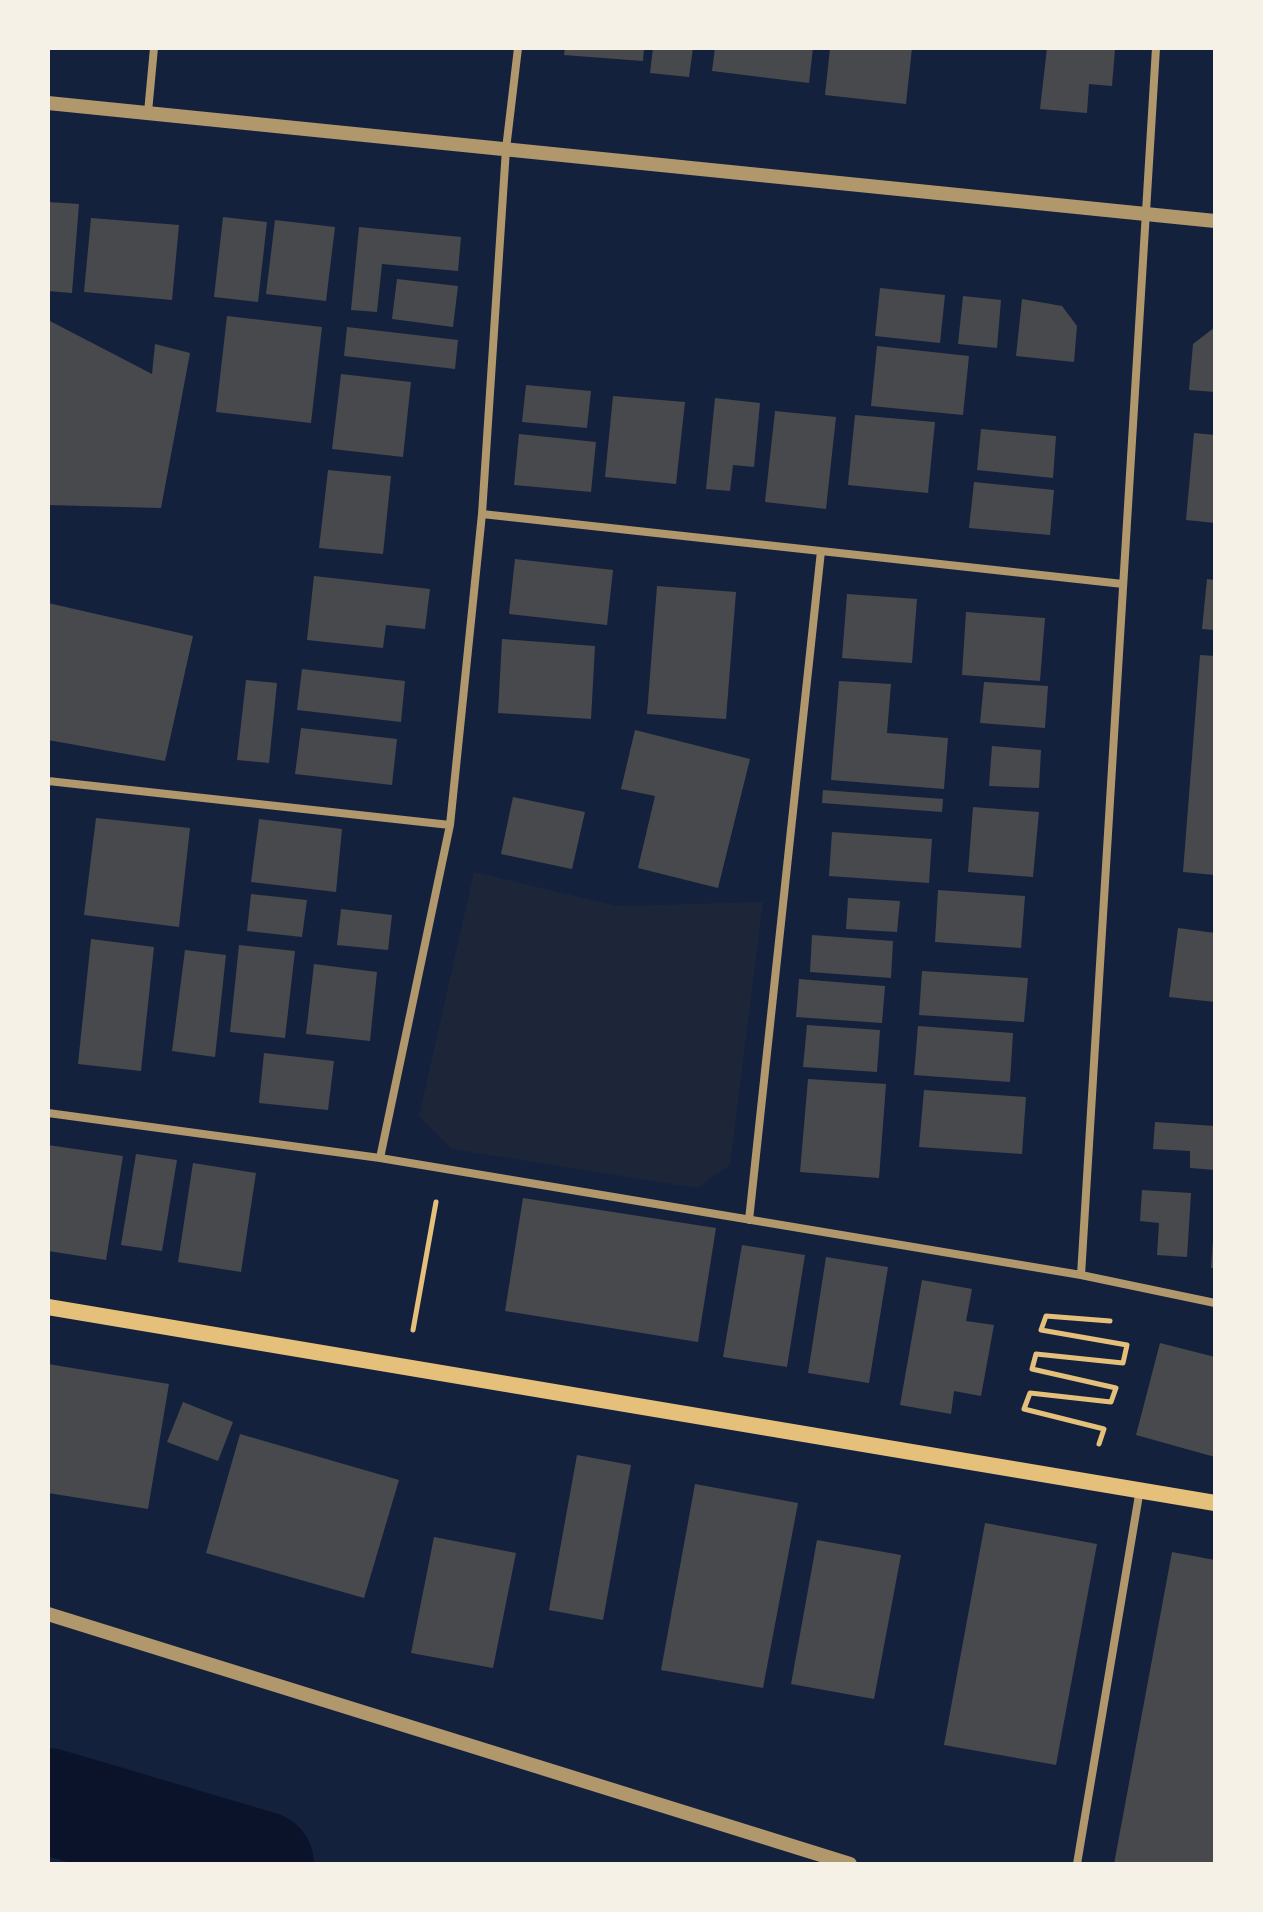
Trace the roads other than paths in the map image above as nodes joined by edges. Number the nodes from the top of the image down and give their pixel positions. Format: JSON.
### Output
{"nodes":[{"id":1,"x":154,"y":48,"type":"edge"},
{"id":2,"x":518,"y":48,"type":"edge"},
{"id":3,"x":1156,"y":48,"type":"edge"},
{"id":4,"x":48,"y":103,"type":"edge"},
{"id":5,"x":148,"y":112,"type":"junction"},
{"id":6,"x":506,"y":149,"type":"junction"},
{"id":7,"x":1146,"y":215,"type":"junction"},
{"id":8,"x":1215,"y":221,"type":"edge"},
{"id":9,"x":482,"y":514,"type":"junction"},
{"id":10,"x":821,"y":551,"type":"junction"},
{"id":11,"x":1123,"y":584,"type":"junction"},
{"id":12,"x":48,"y":781,"type":"edge"},
{"id":13,"x":450,"y":825,"type":"junction"},
{"id":14,"x":48,"y":1113,"type":"edge"},
{"id":15,"x":380,"y":1158,"type":"junction"},
{"id":16,"x":749,"y":1220,"type":"junction"},
{"id":17,"x":1081,"y":1275,"type":"junction"},
{"id":18,"x":1215,"y":1303,"type":"edge"},
{"id":19,"x":48,"y":1307,"type":"edge"},
{"id":20,"x":1140,"y":1488,"type":"junction"},
{"id":21,"x":1215,"y":1503,"type":"edge"},
{"id":22,"x":48,"y":1614,"type":"edge"},
{"id":23,"x":850,"y":1864,"type":"edge"},
{"id":24,"x":1077,"y":1864,"type":"edge"}],
"edges":[{"from":1,"to":5,"type":"street"},
{"from":2,"to":6,"type":"street"},
{"from":3,"to":7,"type":"street"},
{"from":4,"to":5,"type":"street"},
{"from":5,"to":6,"type":"street"},
{"from":6,"to":7,"type":"street"},
{"from":6,"to":9,"type":"street"},
{"from":7,"to":8,"type":"street"},
{"from":7,"to":11,"type":"street"},
{"from":9,"to":10,"type":"street"},
{"from":9,"to":13,"type":"street"},
{"from":10,"to":11,"type":"street"},
{"from":10,"to":16,"type":"street"},
{"from":11,"to":17,"type":"street"},
{"from":12,"to":13,"type":"street"},
{"from":13,"to":15,"type":"street"},
{"from":14,"to":15,"type":"street"},
{"from":15,"to":16,"type":"street"},
{"from":16,"to":17,"type":"street"},
{"from":17,"to":18,"type":"street"},
{"from":19,"to":20,"type":"main road"},
{"from":20,"to":21,"type":"main road"},
{"from":20,"to":24,"type":"street"},
{"from":22,"to":23,"type":"street"}]}
